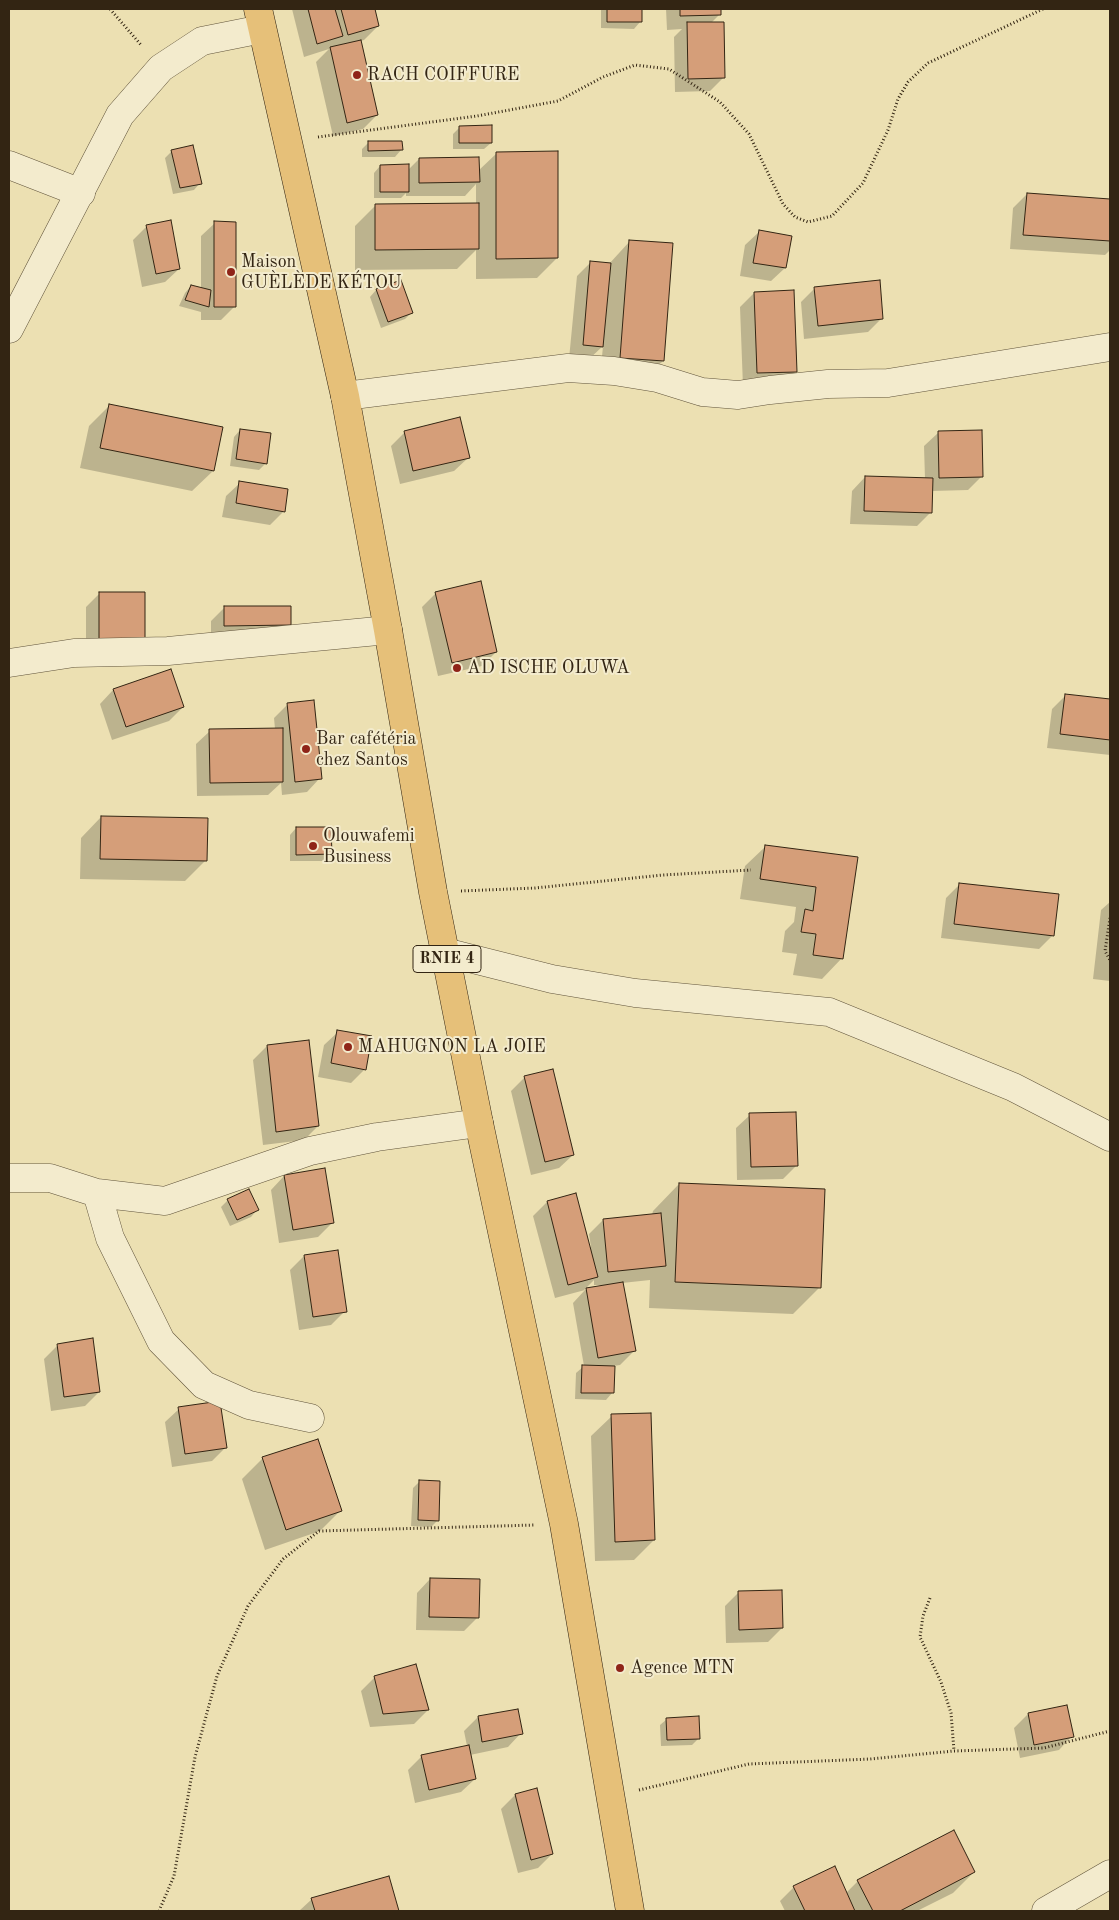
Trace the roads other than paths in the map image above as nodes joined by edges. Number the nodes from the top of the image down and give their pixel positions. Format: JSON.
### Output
{"nodes":[{"id":1,"x":260,"y":19,"type":"edge"},
{"id":2,"x":9,"y":165,"type":"edge"},
{"id":3,"x":81,"y":193,"type":"junction"},
{"id":4,"x":9,"y":329,"type":"edge"},
{"id":5,"x":1110,"y":347,"type":"edge"},
{"id":6,"x":344,"y":396,"type":"junction"},
{"id":7,"x":388,"y":630,"type":"junction"},
{"id":8,"x":9,"y":663,"type":"edge"},
{"id":9,"x":445,"y":952,"type":"junction"},
{"id":10,"x":479,"y":1123,"type":"junction"},
{"id":11,"x":1110,"y":1137,"type":"edge"},
{"id":12,"x":9,"y":1178,"type":"edge"},
{"id":13,"x":97,"y":1193,"type":"junction"},
{"id":14,"x":310,"y":1418,"type":"dead end"},
{"id":15,"x":1110,"y":1874,"type":"edge"},
{"id":16,"x":630,"y":1911,"type":"edge"},
{"id":17,"x":1046,"y":1911,"type":"edge"}],
"edges":[{"from":1,"to":3,"type":"street"},
{"from":1,"to":6,"type":"main road","number":"RNIE 4"},
{"from":2,"to":3,"type":"street"},
{"from":3,"to":4,"type":"street"},
{"from":5,"to":6,"type":"street"},
{"from":6,"to":7,"type":"main road","number":"RNIE 4"},
{"from":7,"to":8,"type":"street"},
{"from":7,"to":9,"type":"main road","number":"RNIE 4"},
{"from":9,"to":10,"type":"main road","number":"RNIE 4"},
{"from":9,"to":11,"type":"street"},
{"from":10,"to":13,"type":"street"},
{"from":10,"to":16,"type":"main road","number":"RNIE 4"},
{"from":12,"to":13,"type":"street"},
{"from":13,"to":14,"type":"street"},
{"from":15,"to":17,"type":"street"}]}
